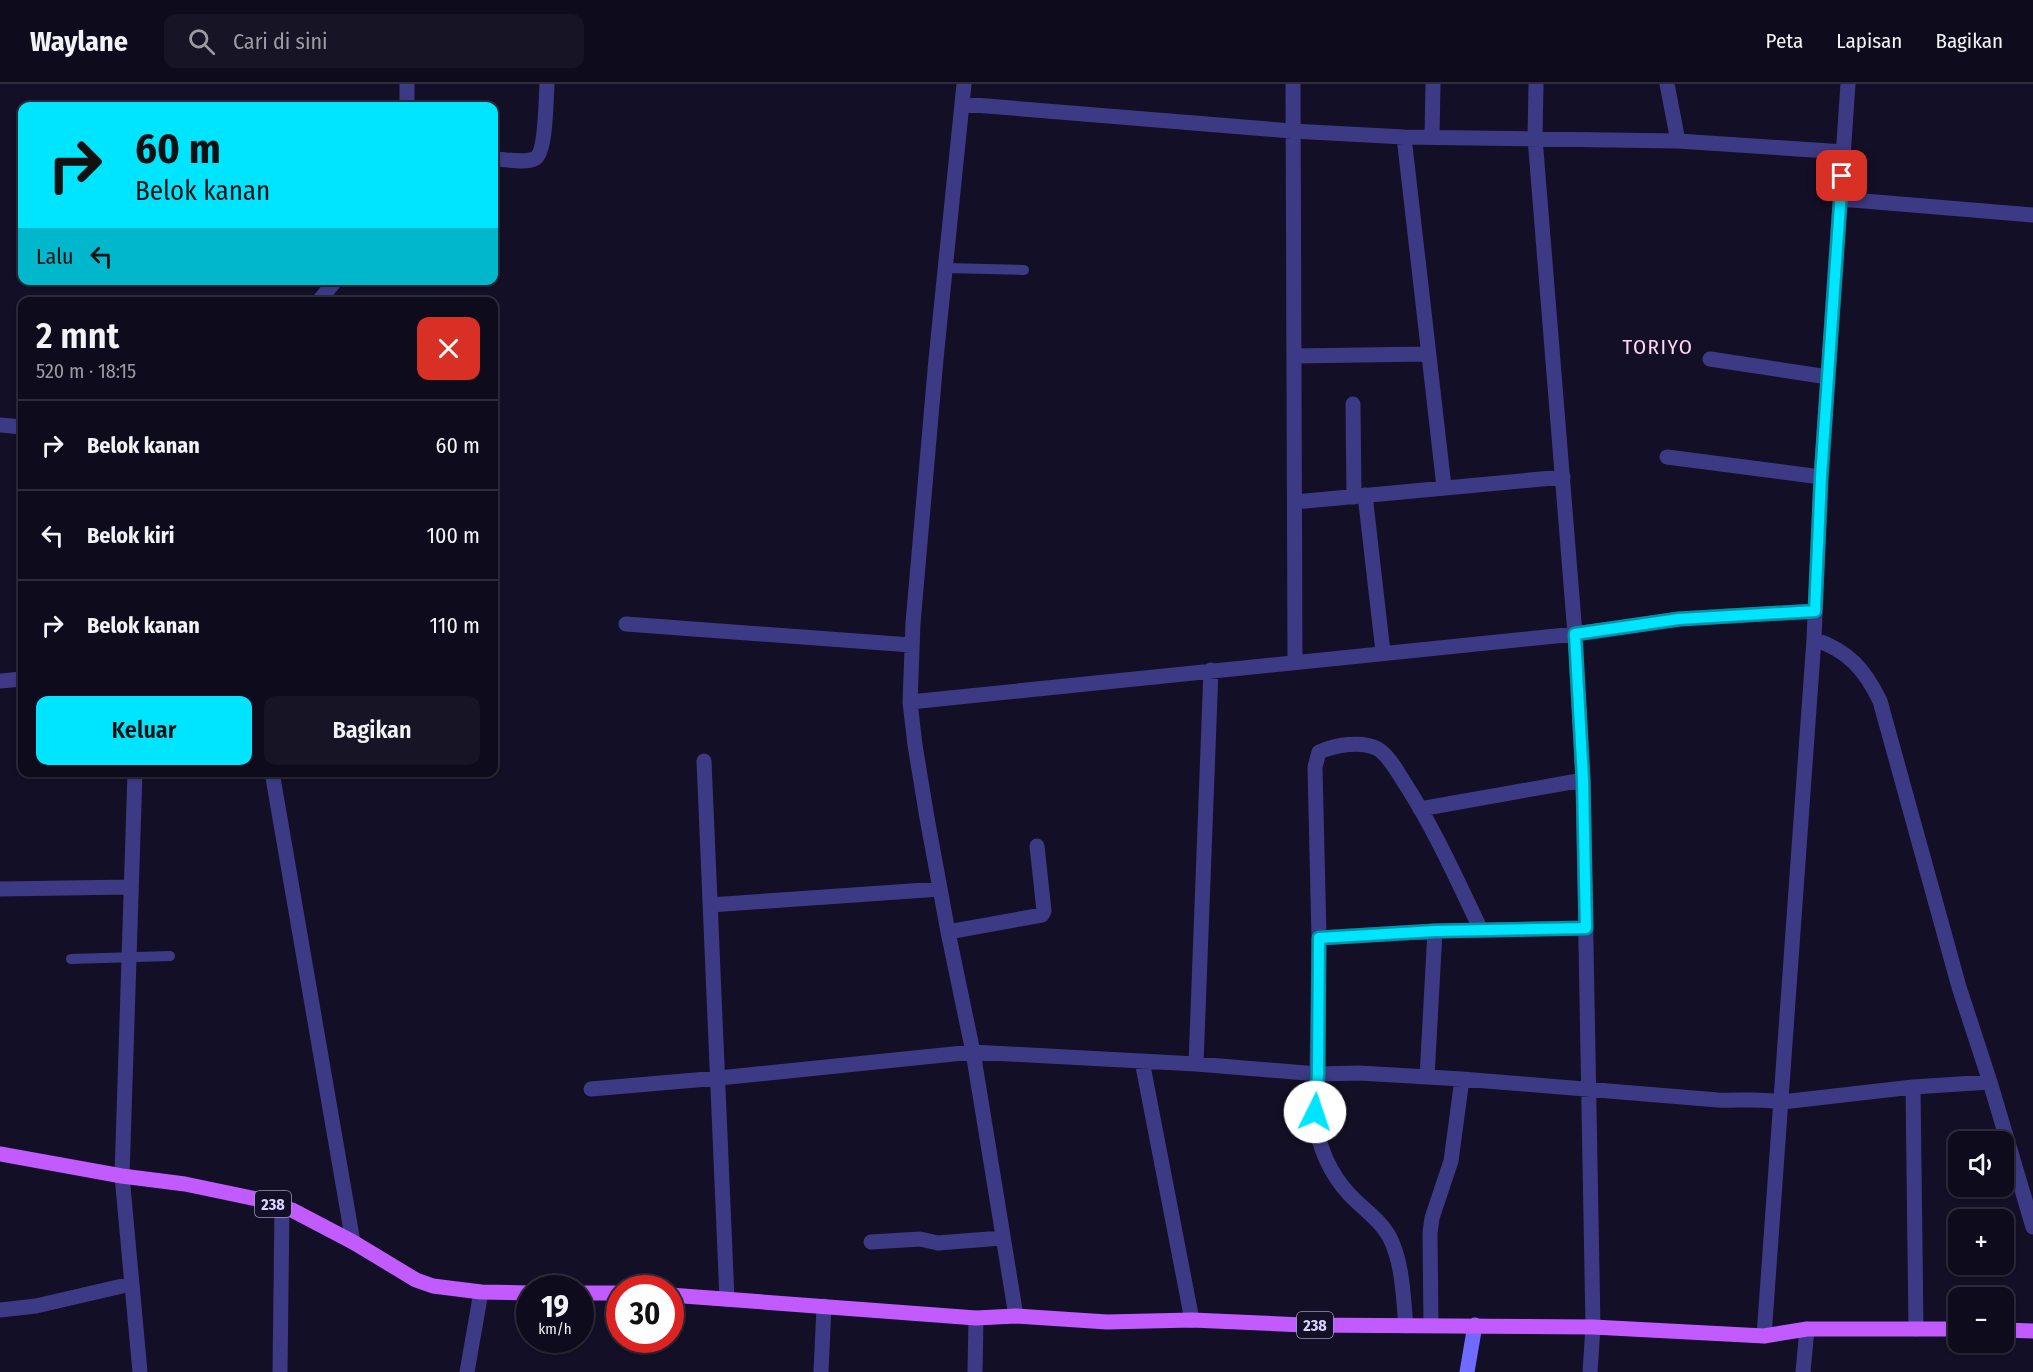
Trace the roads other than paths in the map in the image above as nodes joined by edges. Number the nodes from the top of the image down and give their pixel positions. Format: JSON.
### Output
{"nodes":[{"id":1,"x":406,"y":84,"type":"edge"},
{"id":2,"x":547,"y":84,"type":"edge"},
{"id":3,"x":964,"y":84,"type":"edge"},
{"id":4,"x":1293,"y":84,"type":"edge"},
{"id":5,"x":1433,"y":84,"type":"edge"},
{"id":6,"x":1536,"y":84,"type":"edge"},
{"id":7,"x":1667,"y":84,"type":"edge"},
{"id":8,"x":1847,"y":84,"type":"edge"},
{"id":9,"x":407,"y":102,"type":"edge"},
{"id":10,"x":962,"y":105,"type":"junction"},
{"id":11,"x":1292,"y":130,"type":"junction"},
{"id":12,"x":1404,"y":137,"type":"junction"},
{"id":13,"x":1432,"y":137,"type":"junction"},
{"id":14,"x":1535,"y":138,"type":"junction"},
{"id":15,"x":1678,"y":141,"type":"junction"},
{"id":16,"x":1844,"y":152,"type":"junction"},
{"id":17,"x":498,"y":159,"type":"edge"},
{"id":18,"x":1840,"y":199,"type":"junction"},
{"id":19,"x":2033,"y":215,"type":"edge"},
{"id":20,"x":945,"y":268,"type":"junction"},
{"id":21,"x":1024,"y":270,"type":"dead end"},
{"id":22,"x":332,"y":285,"type":"edge"},
{"id":23,"x":322,"y":297,"type":"edge"},
{"id":24,"x":1428,"y":354,"type":"junction"},
{"id":25,"x":1295,"y":356,"type":"junction"},
{"id":26,"x":1710,"y":359,"type":"dead end"},
{"id":27,"x":1828,"y":376,"type":"junction"},
{"id":28,"x":1353,"y":404,"type":"dead end"},
{"id":29,"x":0,"y":425,"type":"edge"},
{"id":30,"x":18,"y":427,"type":"edge"},
{"id":31,"x":1667,"y":458,"type":"dead end"},
{"id":32,"x":1563,"y":477,"type":"junction"},
{"id":33,"x":1821,"y":477,"type":"junction"},
{"id":34,"x":1444,"y":487,"type":"junction"},
{"id":35,"x":1359,"y":496,"type":"junction"},
{"id":36,"x":1294,"y":502,"type":"junction"},
{"id":37,"x":1815,"y":611,"type":"junction"},
{"id":38,"x":626,"y":624,"type":"dead end"},
{"id":39,"x":1575,"y":634,"type":"junction"},
{"id":40,"x":1814,"y":639,"type":"junction"},
{"id":41,"x":911,"y":645,"type":"junction"},
{"id":42,"x":1383,"y":652,"type":"junction"},
{"id":43,"x":1295,"y":662,"type":"junction"},
{"id":44,"x":1211,"y":670,"type":"junction"},
{"id":45,"x":18,"y":679,"type":"edge"},
{"id":46,"x":0,"y":681,"type":"edge"},
{"id":47,"x":910,"y":702,"type":"junction"},
{"id":48,"x":704,"y":761,"type":"dead end"},
{"id":49,"x":135,"y":777,"type":"edge"},
{"id":50,"x":273,"y":777,"type":"edge"},
{"id":51,"x":1583,"y":780,"type":"junction"},
{"id":52,"x":1420,"y":809,"type":"junction"},
{"id":53,"x":1037,"y":846,"type":"dead end"},
{"id":54,"x":130,"y":886,"type":"junction"},
{"id":55,"x":0,"y":889,"type":"edge"},
{"id":56,"x":940,"y":889,"type":"junction"},
{"id":57,"x":710,"y":905,"type":"junction"},
{"id":58,"x":1586,"y":928,"type":"junction"},
{"id":59,"x":1480,"y":930,"type":"junction"},
{"id":60,"x":1435,"y":931,"type":"junction"},
{"id":61,"x":948,"y":932,"type":"junction"},
{"id":62,"x":1319,"y":938,"type":"junction"},
{"id":63,"x":170,"y":956,"type":"dead end"},
{"id":64,"x":71,"y":959,"type":"dead end"},
{"id":65,"x":129,"y":959,"type":"junction"},
{"id":66,"x":973,"y":1052,"type":"junction"},
{"id":67,"x":1142,"y":1061,"type":"junction"},
{"id":68,"x":1196,"y":1064,"type":"junction"},
{"id":69,"x":1318,"y":1074,"type":"junction"},
{"id":70,"x":1427,"y":1077,"type":"junction"},
{"id":71,"x":719,"y":1078,"type":"junction"},
{"id":72,"x":1462,"y":1079,"type":"junction"},
{"id":73,"x":1990,"y":1082,"type":"junction"},
{"id":74,"x":1913,"y":1087,"type":"junction"},
{"id":75,"x":591,"y":1089,"type":"dead end"},
{"id":76,"x":1590,"y":1089,"type":"junction"},
{"id":77,"x":1782,"y":1102,"type":"junction"},
{"id":78,"x":0,"y":1154,"type":"edge"},
{"id":79,"x":122,"y":1176,"type":"junction"},
{"id":80,"x":282,"y":1207,"type":"junction"},
{"id":81,"x":2033,"y":1227,"type":"edge"},
{"id":82,"x":1002,"y":1238,"type":"junction"},
{"id":83,"x":353,"y":1242,"type":"junction"},
{"id":84,"x":871,"y":1242,"type":"dead end"},
{"id":85,"x":131,"y":1284,"type":"junction"},
{"id":86,"x":481,"y":1292,"type":"junction"},
{"id":87,"x":516,"y":1293,"type":"edge"},
{"id":88,"x":684,"y":1296,"type":"edge"},
{"id":89,"x":728,"y":1299,"type":"junction"},
{"id":90,"x":824,"y":1306,"type":"junction"},
{"id":91,"x":0,"y":1310,"type":"edge"},
{"id":92,"x":1016,"y":1316,"type":"junction"},
{"id":93,"x":976,"y":1318,"type":"junction"},
{"id":94,"x":1192,"y":1320,"type":"junction"},
{"id":95,"x":1431,"y":1324,"type":"junction"},
{"id":96,"x":1475,"y":1325,"type":"junction"},
{"id":97,"x":1406,"y":1326,"type":"junction"},
{"id":98,"x":1593,"y":1327,"type":"junction"},
{"id":99,"x":1807,"y":1329,"type":"junction"},
{"id":100,"x":1916,"y":1329,"type":"junction"},
{"id":101,"x":1948,"y":1329,"type":"edge"},
{"id":102,"x":2014,"y":1330,"type":"edge"},
{"id":103,"x":2033,"y":1330,"type":"edge"},
{"id":104,"x":1764,"y":1336,"type":"junction"},
{"id":105,"x":140,"y":1372,"type":"edge"},
{"id":106,"x":280,"y":1372,"type":"edge"},
{"id":107,"x":467,"y":1372,"type":"edge"},
{"id":108,"x":820,"y":1372,"type":"edge"},
{"id":109,"x":975,"y":1372,"type":"edge"},
{"id":110,"x":1467,"y":1372,"type":"edge"},
{"id":111,"x":1590,"y":1372,"type":"edge"},
{"id":112,"x":1803,"y":1372,"type":"edge"}],
"edges":[{"from":1,"to":9,"type":"street"},
{"from":2,"to":17,"type":"street"},
{"from":3,"to":10,"type":"street"},
{"from":4,"to":11,"type":"street"},
{"from":5,"to":13,"type":"street"},
{"from":6,"to":14,"type":"street"},
{"from":7,"to":15,"type":"street"},
{"from":8,"to":16,"type":"street"},
{"from":10,"to":11,"type":"street"},
{"from":10,"to":20,"type":"street"},
{"from":11,"to":12,"type":"street"},
{"from":11,"to":25,"type":"street"},
{"from":12,"to":13,"type":"street"},
{"from":12,"to":24,"type":"street"},
{"from":13,"to":14,"type":"street"},
{"from":14,"to":15,"type":"street"},
{"from":14,"to":32,"type":"street"},
{"from":15,"to":16,"type":"street"},
{"from":16,"to":18,"type":"street"},
{"from":18,"to":19,"type":"street"},
{"from":18,"to":27,"type":"street"},
{"from":20,"to":21,"type":"lane"},
{"from":20,"to":41,"type":"street"},
{"from":22,"to":23,"type":"street"},
{"from":24,"to":25,"type":"street"},
{"from":24,"to":34,"type":"street"},
{"from":25,"to":36,"type":"street"},
{"from":26,"to":27,"type":"street"},
{"from":27,"to":33,"type":"street"},
{"from":28,"to":35,"type":"street"},
{"from":29,"to":30,"type":"street"},
{"from":31,"to":33,"type":"street"},
{"from":32,"to":34,"type":"street"},
{"from":32,"to":39,"type":"street"},
{"from":33,"to":37,"type":"street"},
{"from":34,"to":35,"type":"street"},
{"from":35,"to":36,"type":"street"},
{"from":35,"to":42,"type":"street"},
{"from":36,"to":43,"type":"street"},
{"from":37,"to":39,"type":"street"},
{"from":37,"to":40,"type":"street"},
{"from":38,"to":41,"type":"street"},
{"from":39,"to":42,"type":"street"},
{"from":39,"to":51,"type":"street"},
{"from":40,"to":73,"type":"street"},
{"from":40,"to":77,"type":"street"},
{"from":41,"to":47,"type":"street"},
{"from":42,"to":43,"type":"street"},
{"from":43,"to":44,"type":"street"},
{"from":44,"to":47,"type":"street"},
{"from":44,"to":68,"type":"street"},
{"from":45,"to":46,"type":"street"},
{"from":47,"to":56,"type":"street"},
{"from":48,"to":57,"type":"street"},
{"from":49,"to":54,"type":"street"},
{"from":50,"to":83,"type":"street"},
{"from":51,"to":52,"type":"street"},
{"from":51,"to":58,"type":"street"},
{"from":52,"to":59,"type":"street"},
{"from":52,"to":62,"type":"street"},
{"from":53,"to":61,"type":"street"},
{"from":54,"to":55,"type":"street"},
{"from":54,"to":65,"type":"street"},
{"from":56,"to":57,"type":"street"},
{"from":56,"to":61,"type":"street"},
{"from":57,"to":71,"type":"street"},
{"from":58,"to":59,"type":"street"},
{"from":58,"to":76,"type":"street"},
{"from":59,"to":60,"type":"street"},
{"from":60,"to":62,"type":"street"},
{"from":60,"to":70,"type":"street"},
{"from":61,"to":66,"type":"street"},
{"from":62,"to":69,"type":"street"},
{"from":63,"to":65,"type":"lane"},
{"from":64,"to":65,"type":"lane"},
{"from":65,"to":79,"type":"street"},
{"from":66,"to":67,"type":"street"},
{"from":66,"to":71,"type":"street"},
{"from":66,"to":82,"type":"street"},
{"from":67,"to":68,"type":"street"},
{"from":67,"to":94,"type":"street"},
{"from":68,"to":69,"type":"street"},
{"from":69,"to":70,"type":"street"},
{"from":69,"to":97,"type":"street"},
{"from":70,"to":72,"type":"street"},
{"from":71,"to":75,"type":"street"},
{"from":71,"to":89,"type":"street"},
{"from":72,"to":76,"type":"street"},
{"from":72,"to":95,"type":"street"},
{"from":73,"to":74,"type":"street"},
{"from":73,"to":81,"type":"street"},
{"from":74,"to":77,"type":"street"},
{"from":74,"to":100,"type":"street"},
{"from":76,"to":77,"type":"street"},
{"from":76,"to":98,"type":"street"},
{"from":77,"to":104,"type":"street"},
{"from":78,"to":79,"type":"main road","number":"238"},
{"from":79,"to":80,"type":"main road","number":"238"},
{"from":79,"to":85,"type":"street"},
{"from":80,"to":83,"type":"main road","number":"238"},
{"from":80,"to":106,"type":"street"},
{"from":82,"to":84,"type":"street"},
{"from":82,"to":92,"type":"street"},
{"from":83,"to":86,"type":"main road","number":"238"},
{"from":85,"to":91,"type":"street"},
{"from":85,"to":105,"type":"street"},
{"from":86,"to":87,"type":"main road","number":"238"},
{"from":86,"to":107,"type":"street"},
{"from":88,"to":89,"type":"main road","number":"238"},
{"from":89,"to":90,"type":"main road","number":"238"},
{"from":90,"to":93,"type":"main road","number":"238"},
{"from":90,"to":108,"type":"street"},
{"from":92,"to":93,"type":"main road","number":"238"},
{"from":92,"to":94,"type":"main road","number":"238"},
{"from":93,"to":109,"type":"street"},
{"from":94,"to":97,"type":"main road","number":"238"},
{"from":95,"to":96,"type":"main road","number":"238"},
{"from":95,"to":97,"type":"main road","number":"238"},
{"from":96,"to":98,"type":"main road","number":"238"},
{"from":96,"to":110,"type":"street"},
{"from":98,"to":104,"type":"main road","number":"238"},
{"from":98,"to":111,"type":"street"},
{"from":99,"to":100,"type":"main road","number":"238"},
{"from":99,"to":104,"type":"main road","number":"238"},
{"from":99,"to":112,"type":"street"},
{"from":100,"to":101,"type":"main road","number":"238"},
{"from":102,"to":103,"type":"main road"}]}
